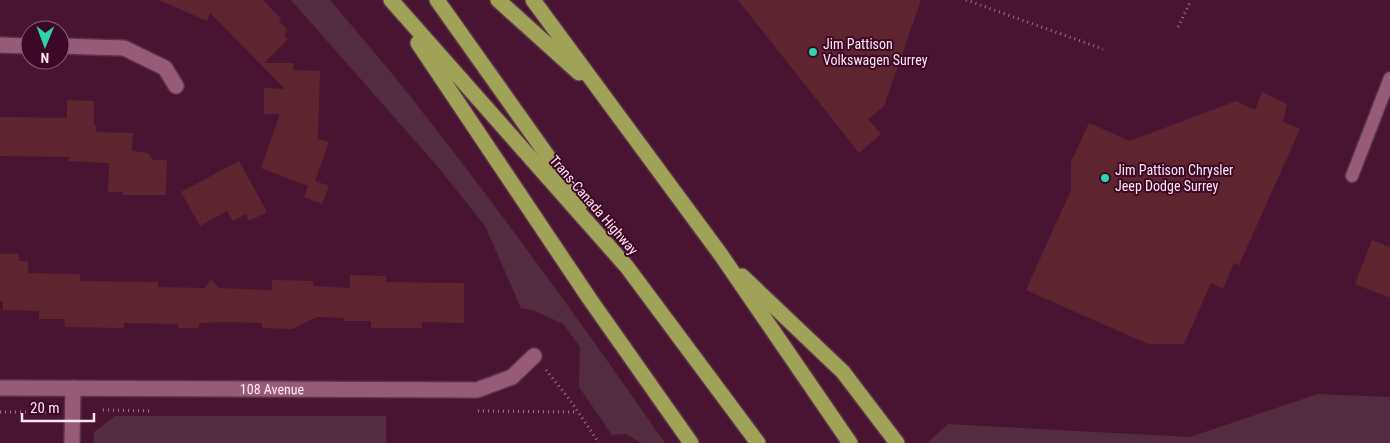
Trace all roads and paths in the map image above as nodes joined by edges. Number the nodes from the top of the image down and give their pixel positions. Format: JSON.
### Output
{"nodes":[{"id":1,"x":390,"y":0,"type":"edge"},
{"id":2,"x":437,"y":0,"type":"edge"},
{"id":3,"x":498,"y":0,"type":"edge"},
{"id":4,"x":533,"y":0,"type":"edge"},
{"id":5,"x":966,"y":0,"type":"edge"},
{"id":6,"x":1191,"y":0,"type":"edge"},
{"id":7,"x":1178,"y":27,"type":"dead end"},
{"id":8,"x":0,"y":45,"type":"edge"},
{"id":9,"x":20,"y":46,"type":"edge"},
{"id":10,"x":70,"y":46,"type":"edge"},
{"id":11,"x":1103,"y":49,"type":"dead end"},
{"id":12,"x":1390,"y":78,"type":"edge"},
{"id":13,"x":176,"y":86,"type":"dead end"},
{"id":14,"x":604,"y":95,"type":"junction"},
{"id":15,"x":1352,"y":176,"type":"dead end"},
{"id":16,"x":720,"y":255,"type":"junction"},
{"id":17,"x":627,"y":267,"type":"junction"},
{"id":18,"x":534,"y":356,"type":"joint"},
{"id":19,"x":0,"y":388,"type":"edge"},
{"id":20,"x":73,"y":388,"type":"junction"},
{"id":21,"x":0,"y":412,"type":"edge"},
{"id":22,"x":50,"y":412,"type":"dead end"},
{"id":23,"x":72,"y":443,"type":"edge"},
{"id":24,"x":599,"y":443,"type":"edge"},
{"id":25,"x":691,"y":443,"type":"edge"},
{"id":26,"x":758,"y":443,"type":"edge"},
{"id":27,"x":850,"y":443,"type":"edge"},
{"id":28,"x":897,"y":443,"type":"edge"}],
"edges":[{"from":1,"to":17,"type":"highway","name":"Trans-Canada Highway"},
{"from":1,"to":25,"type":"highway"},
{"from":2,"to":17,"type":"highway"},
{"from":3,"to":14,"type":"highway"},
{"from":4,"to":14,"type":"highway"},
{"from":5,"to":11,"type":"path"},
{"from":6,"to":7,"type":"path"},
{"from":8,"to":9,"type":"street"},
{"from":10,"to":13,"type":"street"},
{"from":12,"to":15,"type":"lane"},
{"from":14,"to":16,"type":"highway"},
{"from":16,"to":27,"type":"highway"},
{"from":16,"to":28,"type":"highway"},
{"from":17,"to":26,"type":"highway","name":"Trans-Canada Highway"},
{"from":18,"to":20,"type":"street","name":"108 Avenue"},
{"from":18,"to":24,"type":"path"},
{"from":19,"to":20,"type":"street","name":"108 Avenue"},
{"from":20,"to":23,"type":"street"},
{"from":21,"to":22,"type":"path"}]}
